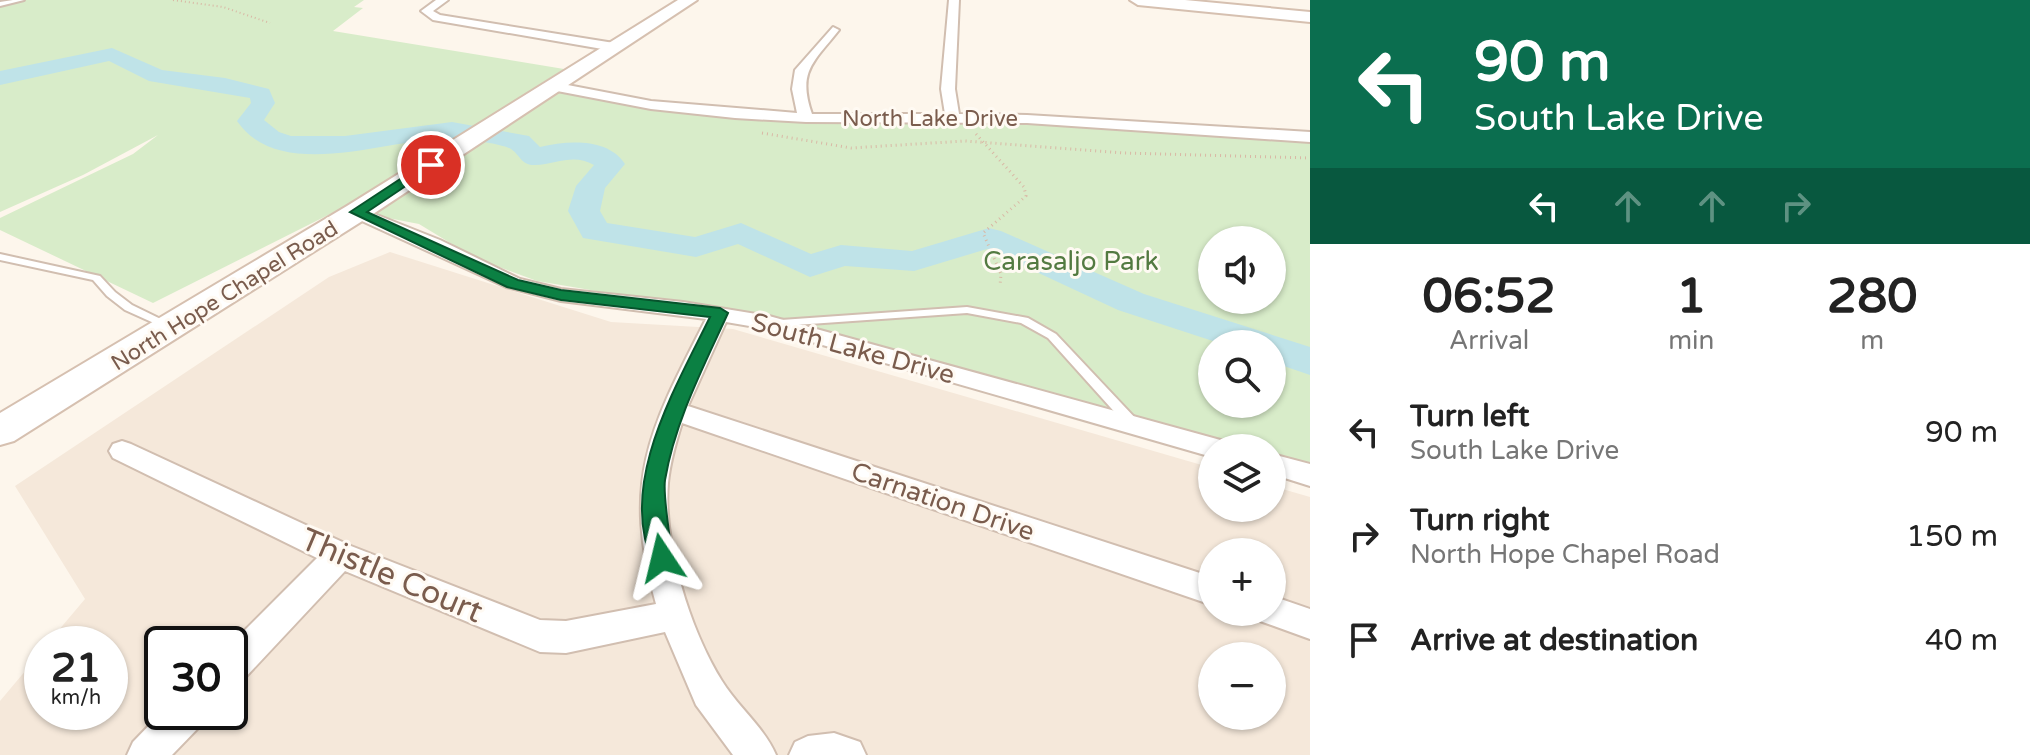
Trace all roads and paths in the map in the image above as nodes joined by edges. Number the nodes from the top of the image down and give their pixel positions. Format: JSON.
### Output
{"nodes":[{"id":1,"x":21,"y":0,"type":"edge"},
{"id":2,"x":173,"y":0,"type":"edge"},
{"id":3,"x":443,"y":0,"type":"edge"},
{"id":4,"x":681,"y":0,"type":"edge"},
{"id":5,"x":688,"y":0,"type":"edge"},
{"id":6,"x":954,"y":0,"type":"edge"},
{"id":7,"x":1138,"y":0,"type":"edge"},
{"id":8,"x":0,"y":4,"type":"edge"},
{"id":9,"x":1230,"y":5,"type":"edge"},
{"id":10,"x":1310,"y":17,"type":"edge"},
{"id":11,"x":270,"y":23,"type":"dead end"},
{"id":12,"x":833,"y":30,"type":"dead end"},
{"id":13,"x":614,"y":47,"type":"junction"},
{"id":14,"x":552,"y":86,"type":"junction"},
{"id":15,"x":806,"y":118,"type":"junction"},
{"id":16,"x":957,"y":118,"type":"junction"},
{"id":17,"x":763,"y":133,"type":"dead end"},
{"id":18,"x":1310,"y":137,"type":"edge"},
{"id":19,"x":984,"y":142,"type":"junction"},
{"id":20,"x":1310,"y":158,"type":"edge"},
{"id":21,"x":357,"y":212,"type":"junction"},
{"id":22,"x":0,"y":257,"type":"edge"},
{"id":23,"x":1000,"y":286,"type":"dead end"},
{"id":24,"x":720,"y":313,"type":"junction"},
{"id":25,"x":769,"y":323,"type":"junction"},
{"id":26,"x":172,"y":327,"type":"junction"},
{"id":27,"x":674,"y":411,"type":"junction"},
{"id":28,"x":1133,"y":424,"type":"junction"},
{"id":29,"x":0,"y":431,"type":"edge"},
{"id":30,"x":1198,"y":443,"type":"edge"},
{"id":31,"x":122,"y":451,"type":"dead end"},
{"id":32,"x":1286,"y":468,"type":"edge"},
{"id":33,"x":1310,"y":475,"type":"edge"},
{"id":34,"x":340,"y":555,"type":"junction"},
{"id":35,"x":1198,"y":586,"type":"edge"},
{"id":36,"x":675,"y":615,"type":"junction"},
{"id":37,"x":1286,"y":616,"type":"edge"},
{"id":38,"x":1310,"y":624,"type":"edge"},
{"id":39,"x":248,"y":650,"type":"edge"},
{"id":40,"x":170,"y":730,"type":"edge"},
{"id":41,"x":146,"y":755,"type":"edge"},
{"id":42,"x":757,"y":755,"type":"edge"},
{"id":43,"x":808,"y":755,"type":"edge"},
{"id":44,"x":847,"y":755,"type":"edge"}],
"edges":[{"from":1,"to":8,"type":"lane"},
{"from":2,"to":11,"type":"path"},
{"from":3,"to":13,"type":"street"},
{"from":4,"to":5,"type":"street"},
{"from":5,"to":13,"type":"main road","name":"North Hope Chapel Road"},
{"from":6,"to":16,"type":"street"},
{"from":7,"to":9,"type":"main road"},
{"from":9,"to":10,"type":"main road"},
{"from":12,"to":15,"type":"street"},
{"from":13,"to":14,"type":"main road","name":"North Hope Chapel Road"},
{"from":14,"to":15,"type":"street","name":"North Lake Drive"},
{"from":14,"to":21,"type":"main road","name":"North Hope Chapel Road"},
{"from":15,"to":16,"type":"street","name":"North Lake Drive"},
{"from":16,"to":18,"type":"street","name":"North Lake Drive"},
{"from":16,"to":19,"type":"path"},
{"from":17,"to":19,"type":"path"},
{"from":19,"to":20,"type":"path"},
{"from":19,"to":23,"type":"path"},
{"from":21,"to":24,"type":"street","name":"South Lake Drive"},
{"from":21,"to":26,"type":"main road","name":"North Hope Chapel Road"},
{"from":22,"to":26,"type":"lane"},
{"from":24,"to":25,"type":"street","name":"South Lake Drive"},
{"from":24,"to":27,"type":"street"},
{"from":25,"to":28,"type":"street","name":"South Lake Drive"},
{"from":25,"to":28,"type":"lane"},
{"from":26,"to":29,"type":"main road","name":"North Hope Chapel Road"},
{"from":27,"to":35,"type":"street","name":"Carnation Drive"},
{"from":27,"to":36,"type":"street"},
{"from":28,"to":30,"type":"street","name":"South Lake Drive"},
{"from":31,"to":34,"type":"street","name":"Thistle Court"},
{"from":32,"to":33,"type":"street"},
{"from":34,"to":36,"type":"street","name":"Thistle Court"},
{"from":34,"to":39,"type":"street"},
{"from":36,"to":42,"type":"street"},
{"from":37,"to":38,"type":"street"},
{"from":40,"to":41,"type":"street"},
{"from":43,"to":44,"type":"street"}]}
